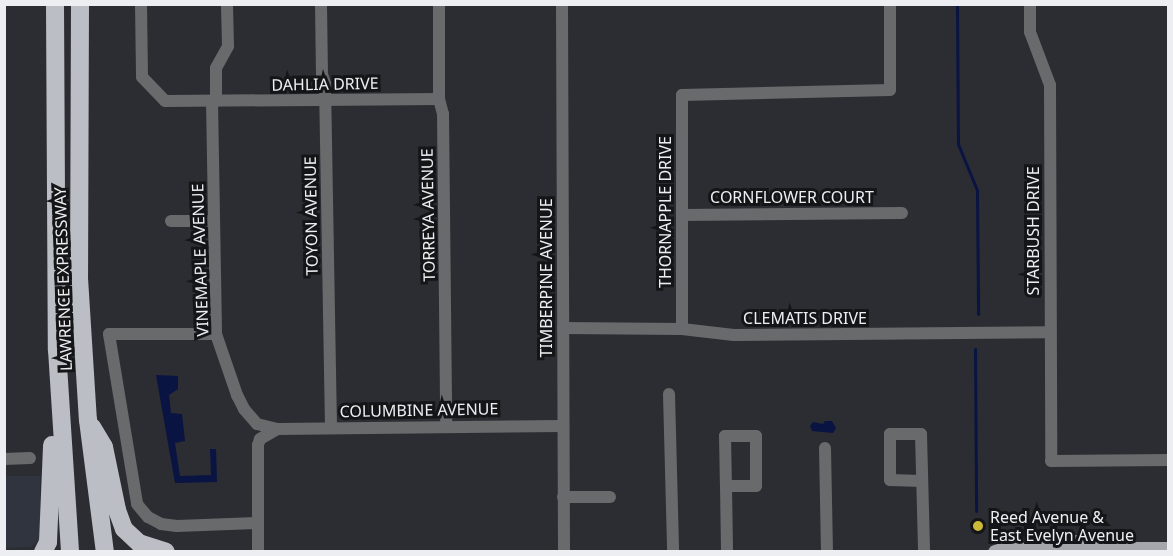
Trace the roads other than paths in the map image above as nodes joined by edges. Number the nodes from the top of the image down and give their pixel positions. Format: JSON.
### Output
{"nodes":[{"id":1,"x":54,"y":4,"type":"edge"},
{"id":2,"x":80,"y":4,"type":"edge"},
{"id":3,"x":141,"y":4,"type":"edge"},
{"id":4,"x":228,"y":4,"type":"edge"},
{"id":5,"x":321,"y":4,"type":"edge"},
{"id":6,"x":439,"y":4,"type":"edge"},
{"id":7,"x":562,"y":4,"type":"edge"},
{"id":8,"x":890,"y":4,"type":"edge"},
{"id":9,"x":1030,"y":4,"type":"edge"},
{"id":10,"x":439,"y":99,"type":"junction"},
{"id":11,"x":326,"y":100,"type":"junction"},
{"id":12,"x":214,"y":101,"type":"junction"},
{"id":13,"x":902,"y":213,"type":"dead end"},
{"id":14,"x":682,"y":215,"type":"junction"},
{"id":15,"x":171,"y":221,"type":"dead end"},
{"id":16,"x":214,"y":221,"type":"junction"},
{"id":17,"x":563,"y":327,"type":"junction"},
{"id":18,"x":682,"y":329,"type":"junction"},
{"id":19,"x":1048,"y":332,"type":"junction"},
{"id":20,"x":216,"y":334,"type":"junction"},
{"id":21,"x":57,"y":350,"type":"junction"},
{"id":22,"x":669,"y":394,"type":"dead end"},
{"id":23,"x":88,"y":420,"type":"junction"},
{"id":24,"x":446,"y":426,"type":"junction"},
{"id":25,"x":562,"y":426,"type":"junction"},
{"id":26,"x":331,"y":428,"type":"junction"},
{"id":27,"x":277,"y":429,"type":"junction"},
{"id":28,"x":825,"y":448,"type":"dead end"},
{"id":29,"x":30,"y":458,"type":"dead end"},
{"id":30,"x":4,"y":459,"type":"edge"},
{"id":31,"x":1168,"y":460,"type":"edge"},
{"id":32,"x":922,"y":481,"type":"junction"},
{"id":33,"x":726,"y":486,"type":"junction"},
{"id":34,"x":563,"y":497,"type":"junction"},
{"id":35,"x":610,"y":497,"type":"dead end"},
{"id":36,"x":258,"y":523,"type":"junction"},
{"id":37,"x":1146,"y":550,"type":"edge"},
{"id":38,"x":1165,"y":550,"type":"edge"},
{"id":39,"x":1093,"y":551,"type":"edge"},
{"id":40,"x":44,"y":552,"type":"edge"},
{"id":41,"x":70,"y":552,"type":"edge"},
{"id":42,"x":105,"y":552,"type":"edge"},
{"id":43,"x":166,"y":552,"type":"edge"},
{"id":44,"x":258,"y":552,"type":"edge"},
{"id":45,"x":564,"y":552,"type":"edge"},
{"id":46,"x":673,"y":552,"type":"edge"},
{"id":47,"x":727,"y":552,"type":"edge"},
{"id":48,"x":827,"y":552,"type":"edge"},
{"id":49,"x":924,"y":552,"type":"edge"},
{"id":50,"x":995,"y":552,"type":"edge"}],
"edges":[{"from":1,"to":21,"type":"highway","name":"LAWRENCE EXPRESSWAY"},
{"from":2,"to":23,"type":"highway","name":"LAWRENCE EXPRESSWAY"},
{"from":3,"to":12,"type":"street","name":"DAHLIA DRIVE"},
{"from":4,"to":12,"type":"street","name":"VINEMAPLE AVENUE"},
{"from":5,"to":11,"type":"street","name":"TOYON AVENUE"},
{"from":6,"to":10,"type":"street","name":"TORREYA AVENUE"},
{"from":7,"to":17,"type":"street","name":"TIMBERPINE AVENUE"},
{"from":8,"to":14,"type":"street","name":"THORNAPPLE DRIVE"},
{"from":9,"to":19,"type":"street","name":"STARBUSH DRIVE"},
{"from":10,"to":11,"type":"street","name":"DAHLIA DRIVE"},
{"from":10,"to":24,"type":"street","name":"TORREYA AVENUE"},
{"from":11,"to":12,"type":"street","name":"DAHLIA DRIVE"},
{"from":11,"to":26,"type":"street","name":"TOYON AVENUE"},
{"from":12,"to":16,"type":"street","name":"VINEMAPLE AVENUE"},
{"from":13,"to":14,"type":"street","name":"CORNFLOWER COURT"},
{"from":14,"to":18,"type":"street","name":"THORNAPPLE DRIVE"},
{"from":15,"to":16,"type":"street"},
{"from":16,"to":20,"type":"street","name":"VINEMAPLE AVENUE"},
{"from":17,"to":18,"type":"street","name":"CLEMATIS DRIVE"},
{"from":17,"to":25,"type":"street","name":"TIMBERPINE AVENUE"},
{"from":18,"to":19,"type":"street","name":"CLEMATIS DRIVE"},
{"from":19,"to":31,"type":"street","name":"STARBUSH DRIVE"},
{"from":20,"to":27,"type":"street","name":"VINEMAPLE AVENUE"},
{"from":20,"to":36,"type":"street"},
{"from":21,"to":40,"type":"highway"},
{"from":21,"to":41,"type":"highway","name":"LAWRENCE EXPRESSWAY"},
{"from":22,"to":46,"type":"street"},
{"from":23,"to":42,"type":"highway","name":"LAWRENCE EXPRESSWAY"},
{"from":23,"to":43,"type":"highway"},
{"from":24,"to":25,"type":"street","name":"COLUMBINE AVENUE"},
{"from":24,"to":26,"type":"street","name":"COLUMBINE AVENUE"},
{"from":25,"to":34,"type":"street","name":"TIMBERPINE AVENUE"},
{"from":26,"to":27,"type":"street","name":"COLUMBINE AVENUE"},
{"from":27,"to":36,"type":"street"},
{"from":28,"to":48,"type":"street"},
{"from":29,"to":30,"type":"street"},
{"from":32,"to":32,"type":"street"},
{"from":32,"to":49,"type":"street"},
{"from":33,"to":33,"type":"street"},
{"from":33,"to":47,"type":"street"},
{"from":34,"to":35,"type":"street"},
{"from":34,"to":45,"type":"street","name":"TIMBERPINE AVENUE"},
{"from":36,"to":44,"type":"street"},
{"from":37,"to":38,"type":"main road"},
{"from":37,"to":39,"type":"main road"},
{"from":39,"to":50,"type":"main road"}]}
